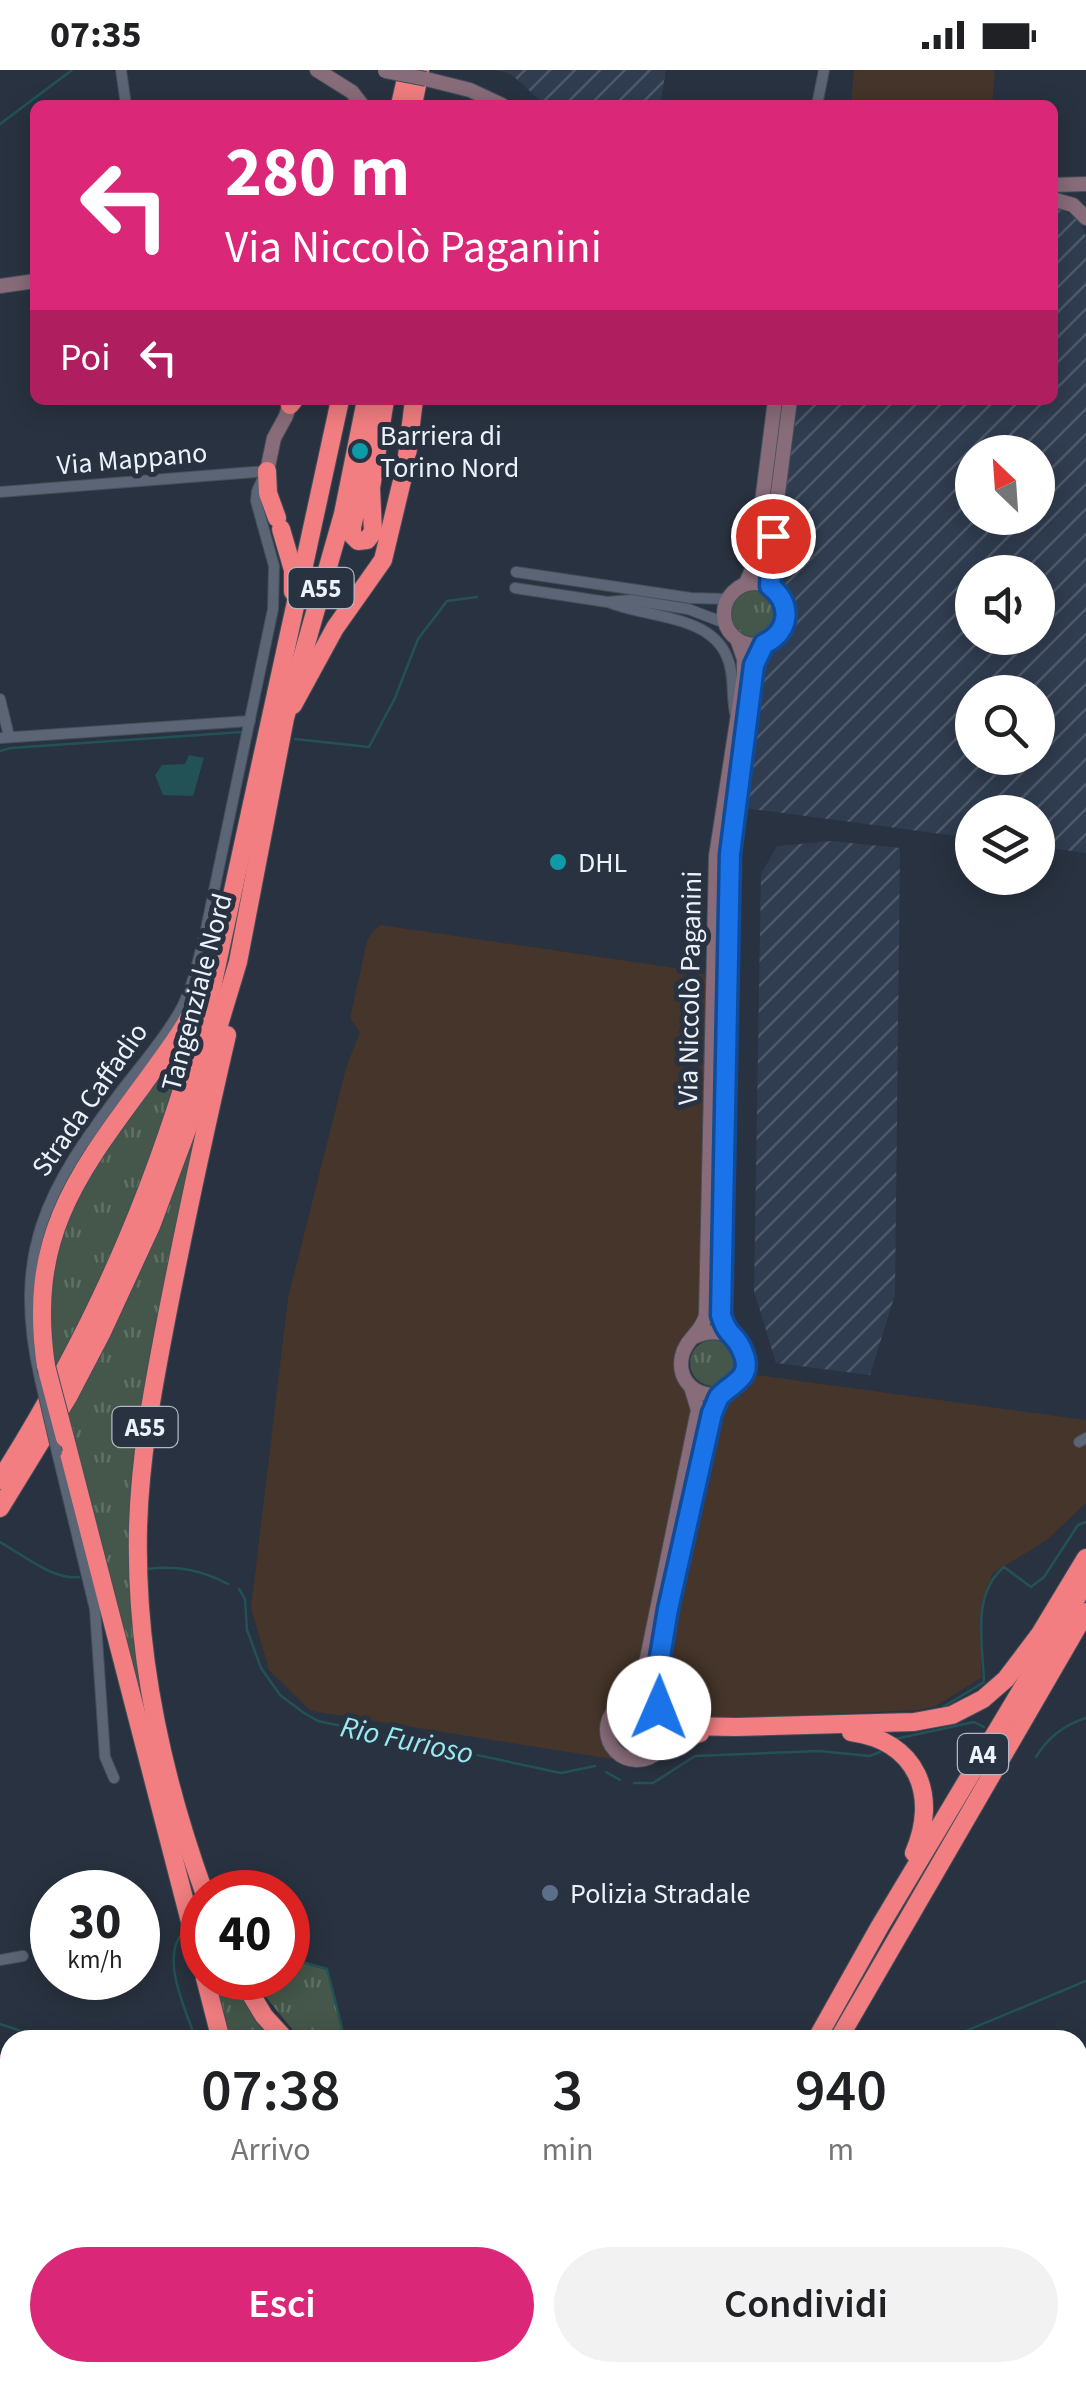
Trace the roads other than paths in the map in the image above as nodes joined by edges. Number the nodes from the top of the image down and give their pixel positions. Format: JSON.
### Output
{"nodes":[{"id":1,"x":121,"y":70,"type":"edge"},
{"id":2,"x":317,"y":70,"type":"edge"},
{"id":3,"x":408,"y":70,"type":"edge"},
{"id":4,"x":382,"y":71,"type":"edge"},
{"id":5,"x":824,"y":73,"type":"edge"},
{"id":6,"x":423,"y":75,"type":"edge"},
{"id":7,"x":125,"y":100,"type":"edge"},
{"id":8,"x":358,"y":100,"type":"edge"},
{"id":9,"x":401,"y":100,"type":"edge"},
{"id":10,"x":415,"y":100,"type":"edge"},
{"id":11,"x":491,"y":100,"type":"edge"},
{"id":12,"x":821,"y":100,"type":"edge"},
{"id":13,"x":1086,"y":184,"type":"edge"},
{"id":14,"x":1058,"y":185,"type":"edge"},
{"id":15,"x":1058,"y":201,"type":"edge"},
{"id":16,"x":1086,"y":214,"type":"edge"},
{"id":17,"x":30,"y":282,"type":"edge"},
{"id":18,"x":0,"y":286,"type":"edge"},
{"id":19,"x":290,"y":405,"type":"edge"},
{"id":20,"x":339,"y":405,"type":"edge"},
{"id":21,"x":365,"y":405,"type":"edge"},
{"id":22,"x":376,"y":405,"type":"edge"},
{"id":23,"x":384,"y":405,"type":"edge"},
{"id":24,"x":414,"y":405,"type":"edge"},
{"id":25,"x":774,"y":405,"type":"edge"},
{"id":26,"x":789,"y":405,"type":"edge"},
{"id":27,"x":267,"y":471,"type":"junction"},
{"id":28,"x":0,"y":492,"type":"edge"},
{"id":29,"x":352,"y":533,"type":"junction"},
{"id":30,"x":516,"y":572,"type":"dead end"},
{"id":31,"x":746,"y":583,"type":"junction"},
{"id":32,"x":770,"y":586,"type":"junction"},
{"id":33,"x":515,"y":588,"type":"dead end"},
{"id":34,"x":320,"y":592,"type":"junction"},
{"id":35,"x":727,"y":599,"type":"junction"},
{"id":36,"x":607,"y":602,"type":"junction"},
{"id":37,"x":725,"y":623,"type":"junction"},
{"id":38,"x":736,"y":640,"type":"junction"},
{"id":39,"x":764,"y":644,"type":"junction"},
{"id":40,"x":275,"y":691,"type":"junction"},
{"id":41,"x":0,"y":699,"type":"edge"},
{"id":42,"x":736,"y":717,"type":"junction"},
{"id":43,"x":285,"y":718,"type":"junction"},
{"id":44,"x":250,"y":721,"type":"junction"},
{"id":45,"x":4,"y":737,"type":"edge"},
{"id":46,"x":229,"y":910,"type":"junction"},
{"id":47,"x":238,"y":962,"type":"junction"},
{"id":48,"x":726,"y":1334,"type":"junction"},
{"id":49,"x":694,"y":1337,"type":"junction"},
{"id":50,"x":43,"y":1373,"type":"junction"},
{"id":51,"x":691,"y":1387,"type":"junction"},
{"id":52,"x":721,"y":1394,"type":"junction"},
{"id":53,"x":61,"y":1445,"type":"junction"},
{"id":54,"x":0,"y":1480,"type":"edge"},
{"id":55,"x":0,"y":1508,"type":"edge"},
{"id":56,"x":1086,"y":1558,"type":"edge"},
{"id":57,"x":1086,"y":1582,"type":"edge"},
{"id":58,"x":1086,"y":1612,"type":"edge"},
{"id":59,"x":629,"y":1700,"type":"junction"},
{"id":60,"x":662,"y":1714,"type":"junction"},
{"id":61,"x":664,"y":1744,"type":"junction"},
{"id":62,"x":114,"y":1778,"type":"dead end"},
{"id":63,"x":938,"y":1868,"type":"junction"},
{"id":64,"x":197,"y":1870,"type":"edge"},
{"id":65,"x":180,"y":1886,"type":"edge"},
{"id":66,"x":880,"y":1926,"type":"junction"},
{"id":67,"x":23,"y":1956,"type":"dead end"},
{"id":68,"x":0,"y":1960,"type":"edge"},
{"id":69,"x":211,"y":2000,"type":"edge"},
{"id":70,"x":254,"y":2000,"type":"edge"},
{"id":71,"x":218,"y":2030,"type":"edge"},
{"id":72,"x":277,"y":2030,"type":"edge"},
{"id":73,"x":822,"y":2030,"type":"edge"},
{"id":74,"x":844,"y":2030,"type":"edge"},
{"id":75,"x":856,"y":2030,"type":"edge"},
{"id":76,"x":436,"y":2382,"type":"edge"},
{"id":77,"x":464,"y":2382,"type":"edge"}],
"edges":[{"from":1,"to":7,"type":"street"},
{"from":2,"to":8,"type":"street"},
{"from":3,"to":9,"type":"highway"},
{"from":4,"to":6,"type":"street","bridge":true},
{"from":5,"to":12,"type":"street"},
{"from":6,"to":10,"type":"highway"},
{"from":6,"to":11,"type":"street"},
{"from":13,"to":14,"type":"street"},
{"from":15,"to":16,"type":"street"},
{"from":17,"to":18,"type":"street"},
{"from":19,"to":27,"type":"street","name":"Strada Caffadio"},
{"from":20,"to":40,"type":"highway","name":"Tangenziale Nord","number":"A55"},
{"from":21,"to":34,"type":"highway","name":"Tangenziale Nord","number":"A55"},
{"from":22,"to":29,"type":"highway"},
{"from":23,"to":29,"type":"highway"},
{"from":24,"to":43,"type":"highway"},
{"from":25,"to":31,"type":"street"},
{"from":26,"to":32,"type":"street"},
{"from":27,"to":28,"type":"street","name":"Via Mappano"},
{"from":27,"to":40,"type":"highway"},
{"from":27,"to":44,"type":"street","name":"Strada Caffadio"},
{"from":29,"to":34,"type":"highway"},
{"from":30,"to":35,"type":"street"},
{"from":31,"to":32,"type":"street"},
{"from":31,"to":35,"type":"street"},
{"from":32,"to":39,"type":"street"},
{"from":33,"to":36,"type":"street"},
{"from":34,"to":43,"type":"highway","name":"Tangenziale Nord","number":"A55"},
{"from":35,"to":37,"type":"street"},
{"from":36,"to":37,"type":"street"},
{"from":36,"to":42,"type":"street"},
{"from":37,"to":38,"type":"street"},
{"from":38,"to":39,"type":"street"},
{"from":38,"to":42,"type":"street","name":"Via Niccolò Paganini"},
{"from":39,"to":48,"type":"street","name":"Via Niccolò Paganini"},
{"from":40,"to":46,"type":"highway","name":"Tangenziale Nord","number":"A55"},
{"from":41,"to":45,"type":"street"},
{"from":42,"to":49,"type":"street","name":"Via Niccolò Paganini"},
{"from":43,"to":47,"type":"highway","name":"Tangenziale Nord","number":"A55"},
{"from":44,"to":45,"type":"street"},
{"from":44,"to":50,"type":"street","name":"Strada Caffadio"},
{"from":46,"to":50,"type":"highway","number":"A55"},
{"from":46,"to":54,"type":"highway","name":"Tangenziale Nord","number":"A55"},
{"from":47,"to":55,"type":"highway","name":"Tangenziale Nord","number":"A55"},
{"from":47,"to":64,"type":"highway","number":"A55"},
{"from":48,"to":49,"type":"street"},
{"from":48,"to":52,"type":"street"},
{"from":49,"to":51,"type":"street"},
{"from":50,"to":53,"type":"highway","number":"A55","bridge":true},
{"from":51,"to":52,"type":"street"},
{"from":51,"to":59,"type":"street"},
{"from":52,"to":60,"type":"street"},
{"from":53,"to":62,"type":"street"},
{"from":53,"to":65,"type":"highway","number":"A55"},
{"from":56,"to":60,"type":"highway"},
{"from":57,"to":66,"type":"highway","number":"A4"},
{"from":58,"to":63,"type":"highway","number":"A4"},
{"from":59,"to":60,"type":"street"},
{"from":59,"to":61,"type":"street"},
{"from":60,"to":61,"type":"street"},
{"from":61,"to":66,"type":"highway"},
{"from":63,"to":74,"type":"highway","number":"A4"},
{"from":63,"to":75,"type":"highway"},
{"from":66,"to":73,"type":"highway","number":"A4"},
{"from":67,"to":68,"type":"street"},
{"from":69,"to":71,"type":"highway"},
{"from":70,"to":72,"type":"highway"},
{"from":76,"to":77,"type":"highway"}]}
